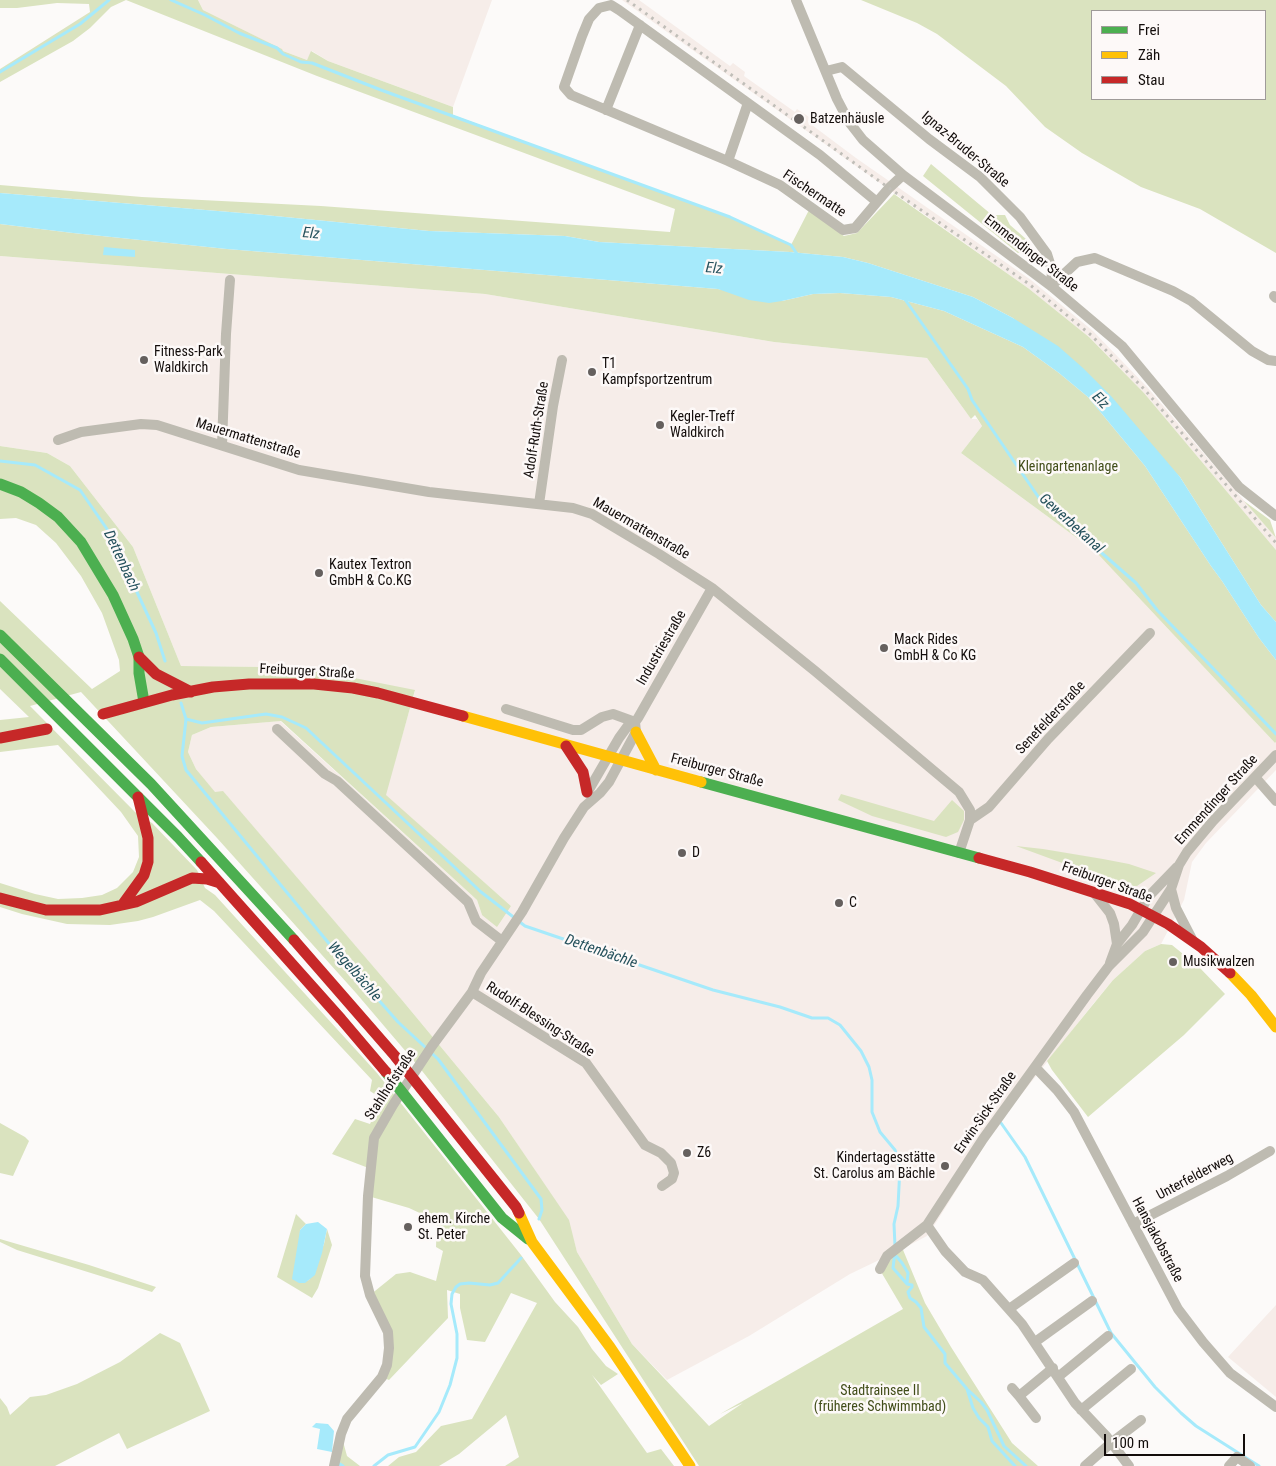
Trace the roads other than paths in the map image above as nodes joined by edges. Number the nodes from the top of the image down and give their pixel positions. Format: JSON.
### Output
{"nodes":[{"id":1,"x":796,"y":0,"type":"edge"},
{"id":2,"x":640,"y":25,"type":"junction"},
{"id":3,"x":826,"y":70,"type":"junction"},
{"id":4,"x":748,"y":103,"type":"junction"},
{"id":5,"x":606,"y":110,"type":"junction"},
{"id":6,"x":728,"y":161,"type":"junction"},
{"id":7,"x":903,"y":175,"type":"junction"},
{"id":8,"x":877,"y":202,"type":"junction"},
{"id":9,"x":230,"y":280,"type":"dead end"},
{"id":10,"x":1051,"y":286,"type":"junction"},
{"id":11,"x":562,"y":360,"type":"dead end"},
{"id":12,"x":1276,"y":361,"type":"edge"},
{"id":13,"x":58,"y":440,"type":"dead end"},
{"id":14,"x":222,"y":445,"type":"junction"},
{"id":15,"x":2,"y":487,"type":"edge"},
{"id":16,"x":539,"y":504,"type":"junction"},
{"id":17,"x":1276,"y":516,"type":"edge"},
{"id":18,"x":712,"y":588,"type":"junction"},
{"id":19,"x":1150,"y":633,"type":"dead end"},
{"id":20,"x":0,"y":635,"type":"edge"},
{"id":21,"x":139,"y":657,"type":"junction"},
{"id":22,"x":0,"y":660,"type":"edge"},
{"id":23,"x":148,"y":667,"type":"junction"},
{"id":24,"x":191,"y":692,"type":"junction"},
{"id":25,"x":156,"y":699,"type":"junction"},
{"id":26,"x":144,"y":702,"type":"junction"},
{"id":27,"x":506,"y":710,"type":"dead end"},
{"id":28,"x":102,"y":714,"type":"dead end"},
{"id":29,"x":636,"y":727,"type":"junction"},
{"id":30,"x":47,"y":729,"type":"dead end"},
{"id":31,"x":277,"y":729,"type":"dead end"},
{"id":32,"x":0,"y":738,"type":"edge"},
{"id":33,"x":566,"y":746,"type":"junction"},
{"id":34,"x":1276,"y":756,"type":"edge"},
{"id":35,"x":607,"y":757,"type":"junction"},
{"id":36,"x":620,"y":760,"type":"junction"},
{"id":37,"x":656,"y":770,"type":"junction"},
{"id":38,"x":1255,"y":777,"type":"junction"},
{"id":39,"x":138,"y":798,"type":"junction"},
{"id":40,"x":587,"y":798,"type":"junction"},
{"id":41,"x":1276,"y":801,"type":"edge"},
{"id":42,"x":970,"y":820,"type":"junction"},
{"id":43,"x":959,"y":853,"type":"junction"},
{"id":44,"x":1179,"y":865,"type":"junction"},
{"id":45,"x":220,"y":883,"type":"junction"},
{"id":46,"x":1171,"y":889,"type":"junction"},
{"id":47,"x":1092,"y":891,"type":"junction"},
{"id":48,"x":0,"y":898,"type":"edge"},
{"id":49,"x":123,"y":904,"type":"junction"},
{"id":50,"x":1141,"y":910,"type":"junction"},
{"id":51,"x":1154,"y":916,"type":"junction"},
{"id":52,"x":1193,"y":941,"type":"junction"},
{"id":53,"x":502,"y":942,"type":"junction"},
{"id":54,"x":1117,"y":944,"type":"junction"},
{"id":55,"x":1109,"y":966,"type":"junction"},
{"id":56,"x":472,"y":992,"type":"junction"},
{"id":57,"x":1276,"y":1027,"type":"edge"},
{"id":58,"x":1035,"y":1067,"type":"junction"},
{"id":59,"x":1270,"y":1151,"type":"dead end"},
{"id":60,"x":662,"y":1186,"type":"dead end"},
{"id":61,"x":1132,"y":1224,"type":"junction"},
{"id":62,"x":926,"y":1225,"type":"junction"},
{"id":63,"x":532,"y":1242,"type":"junction"},
{"id":64,"x":1074,"y":1263,"type":"dead end"},
{"id":65,"x":880,"y":1270,"type":"dead end"},
{"id":66,"x":1092,"y":1301,"type":"dead end"},
{"id":67,"x":1009,"y":1309,"type":"junction"},
{"id":68,"x":1108,"y":1336,"type":"dead end"},
{"id":69,"x":1036,"y":1342,"type":"junction"},
{"id":70,"x":1131,"y":1369,"type":"dead end"},
{"id":71,"x":1055,"y":1372,"type":"junction"},
{"id":72,"x":1276,"y":1407,"type":"edge"},
{"id":73,"x":1081,"y":1410,"type":"junction"},
{"id":74,"x":1036,"y":1418,"type":"dead end"},
{"id":75,"x":1141,"y":1420,"type":"dead end"},
{"id":76,"x":1111,"y":1443,"type":"junction"},
{"id":77,"x":334,"y":1466,"type":"edge"},
{"id":78,"x":690,"y":1466,"type":"edge"},
{"id":79,"x":1085,"y":1466,"type":"edge"},
{"id":80,"x":1129,"y":1466,"type":"edge"},
{"id":81,"x":1229,"y":1466,"type":"edge"},
{"id":82,"x":1250,"y":1466,"type":"edge"}],
"edges":[{"from":1,"to":3,"type":"street","name":"Emmendinger Straße"},
{"from":2,"to":4,"type":"street","name":"Fischermatte"},
{"from":2,"to":5,"type":"street"},
{"from":2,"to":5,"type":"street","name":"Fischermatte"},
{"from":3,"to":7,"type":"street","name":"Emmendinger Straße"},
{"from":3,"to":10,"type":"street","name":"Ignaz-Bruder-Straße"},
{"from":4,"to":6,"type":"street"},
{"from":4,"to":8,"type":"street","name":"Fischermatte"},
{"from":5,"to":6,"type":"street","name":"Fischermatte"},
{"from":6,"to":8,"type":"street","name":"Fischermatte"},
{"from":7,"to":8,"type":"street","name":"Fischermatte"},
{"from":7,"to":10,"type":"street","name":"Emmendinger Straße"},
{"from":9,"to":14,"type":"street"},
{"from":10,"to":12,"type":"street"},
{"from":10,"to":17,"type":"street","name":"Emmendinger Straße"},
{"from":11,"to":16,"type":"street","name":"Adolf-Ruth-Straße"},
{"from":13,"to":14,"type":"street","name":"Mauermattenstraße"},
{"from":14,"to":16,"type":"street","name":"Mauermattenstraße"},
{"from":15,"to":21,"type":"main road"},
{"from":16,"to":18,"type":"street","name":"Mauermattenstraße"},
{"from":18,"to":29,"type":"street","name":"Industriestraße"},
{"from":18,"to":42,"type":"street","name":"Mauermattenstraße"},
{"from":19,"to":42,"type":"street","name":"Senefelderstraße"},
{"from":20,"to":63,"type":"main road"},
{"from":21,"to":23,"type":"main road"},
{"from":21,"to":26,"type":"main road"},
{"from":22,"to":39,"type":"main road"},
{"from":23,"to":24,"type":"main road"},
{"from":23,"to":25,"type":"main road"},
{"from":24,"to":25,"type":"main road","name":"Freiburger Straße"},
{"from":24,"to":33,"type":"main road","name":"Freiburger Straße"},
{"from":25,"to":26,"type":"main road","name":"Freiburger Straße"},
{"from":26,"to":28,"type":"main road","name":"Freiburger Straße"},
{"from":27,"to":29,"type":"street"},
{"from":29,"to":35,"type":"street","name":"Industriestraße"},
{"from":29,"to":36,"type":"street","name":"Industriestraße"},
{"from":29,"to":37,"type":"main road"},
{"from":30,"to":32,"type":"main road"},
{"from":31,"to":53,"type":"street"},
{"from":33,"to":35,"type":"main road","name":"Freiburger Straße"},
{"from":33,"to":40,"type":"main road"},
{"from":34,"to":38,"type":"street","name":"Emmendinger Straße"},
{"from":35,"to":36,"type":"main road","name":"Freiburger Straße"},
{"from":35,"to":40,"type":"street","name":"Stahlhofstraße"},
{"from":36,"to":37,"type":"main road","name":"Freiburger Straße"},
{"from":36,"to":40,"type":"street","name":"Stahlhofstraße"},
{"from":37,"to":43,"type":"main road","name":"Freiburger Straße"},
{"from":38,"to":41,"type":"street"},
{"from":38,"to":44,"type":"street","name":"Emmendinger Straße"},
{"from":39,"to":45,"type":"main road"},
{"from":39,"to":49,"type":"main road"},
{"from":40,"to":53,"type":"street","name":"Stahlhofstraße"},
{"from":42,"to":43,"type":"street"},
{"from":43,"to":47,"type":"main road","name":"Freiburger Straße"},
{"from":44,"to":46,"type":"street","name":"Emmendinger Straße"},
{"from":44,"to":50,"type":"street","name":"Emmendinger Straße"},
{"from":45,"to":49,"type":"main road"},
{"from":45,"to":63,"type":"main road"},
{"from":46,"to":51,"type":"street","name":"Emmendinger Straße"},
{"from":46,"to":52,"type":"street"},
{"from":47,"to":50,"type":"main road","name":"Freiburger Straße"},
{"from":47,"to":54,"type":"street"},
{"from":48,"to":49,"type":"main road"},
{"from":50,"to":51,"type":"main road","name":"Freiburger Straße"},
{"from":50,"to":54,"type":"street","name":"Erwin-Sick-Straße"},
{"from":51,"to":52,"type":"main road","name":"Freiburger Straße"},
{"from":51,"to":55,"type":"street","name":"Erwin-Sick-Straße"},
{"from":52,"to":57,"type":"main road","name":"Freiburger Straße"},
{"from":53,"to":56,"type":"street","name":"Stahlhofstraße"},
{"from":54,"to":55,"type":"street","name":"Erwin-Sick-Straße"},
{"from":55,"to":58,"type":"street","name":"Erwin-Sick-Straße"},
{"from":56,"to":60,"type":"street","name":"Rudolf-Blessing-Straße"},
{"from":56,"to":77,"type":"street","name":"Stahlhofstraße"},
{"from":58,"to":61,"type":"street","name":"Hansjakobstraße"},
{"from":58,"to":62,"type":"street","name":"Erwin-Sick-Straße"},
{"from":59,"to":61,"type":"street","name":"Unterfelderweg"},
{"from":61,"to":72,"type":"street","name":"Hansjakobstraße"},
{"from":62,"to":65,"type":"street","name":"Erwin-Sick-Straße"},
{"from":62,"to":67,"type":"street"},
{"from":63,"to":78,"type":"main road"},
{"from":64,"to":67,"type":"street"},
{"from":66,"to":69,"type":"street"},
{"from":67,"to":69,"type":"street"},
{"from":68,"to":71,"type":"street"},
{"from":69,"to":71,"type":"street"},
{"from":70,"to":73,"type":"street"},
{"from":71,"to":73,"type":"street"},
{"from":71,"to":74,"type":"street"},
{"from":73,"to":76,"type":"street"},
{"from":75,"to":76,"type":"street"},
{"from":76,"to":79,"type":"street"},
{"from":76,"to":80,"type":"street"},
{"from":81,"to":82,"type":"street"}]}
